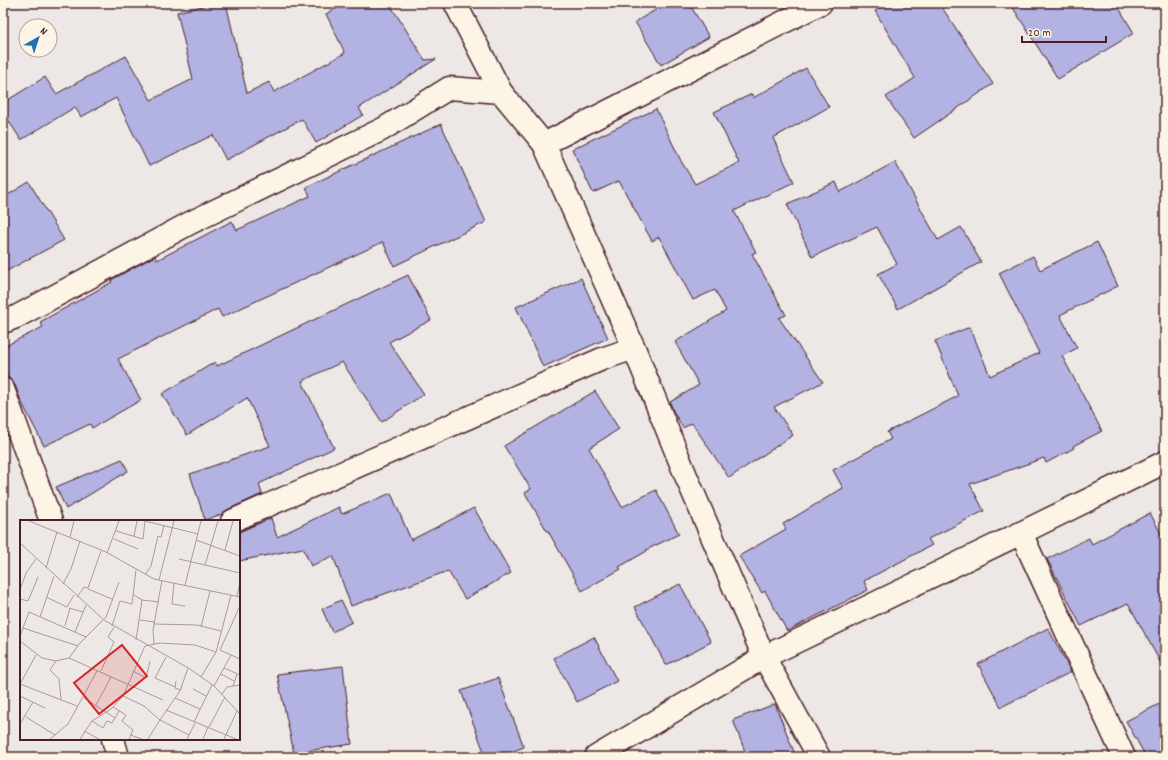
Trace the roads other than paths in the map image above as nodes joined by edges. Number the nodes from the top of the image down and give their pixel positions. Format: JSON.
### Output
{"nodes":[{"id":1,"x":455,"y":3,"type":"edge"},
{"id":2,"x":821,"y":3,"type":"edge"},
{"id":3,"x":501,"y":92,"type":"junction"},
{"id":4,"x":544,"y":144,"type":"junction"},
{"id":5,"x":3,"y":322,"type":"edge"},
{"id":6,"x":634,"y":348,"type":"junction"},
{"id":7,"x":3,"y":389,"type":"edge"},
{"id":8,"x":1165,"y":462,"type":"edge"},
{"id":9,"x":51,"y":520,"type":"edge"},
{"id":10,"x":234,"y":520,"type":"edge"},
{"id":11,"x":1022,"y":533,"type":"junction"},
{"id":12,"x":764,"y":658,"type":"junction"},
{"id":13,"x":113,"y":740,"type":"edge"},
{"id":14,"x":118,"y":757,"type":"edge"},
{"id":15,"x":596,"y":757,"type":"edge"},
{"id":16,"x":819,"y":757,"type":"edge"},
{"id":17,"x":1124,"y":757,"type":"edge"}],
"edges":[{"from":1,"to":3,"type":"street"},
{"from":2,"to":4,"type":"street"},
{"from":3,"to":4,"type":"street"},
{"from":3,"to":5,"type":"street"},
{"from":4,"to":6,"type":"street"},
{"from":6,"to":10,"type":"street"},
{"from":6,"to":12,"type":"street"},
{"from":7,"to":9,"type":"street"},
{"from":8,"to":11,"type":"street"},
{"from":11,"to":12,"type":"street"},
{"from":11,"to":17,"type":"street"},
{"from":12,"to":15,"type":"street"},
{"from":12,"to":16,"type":"street"},
{"from":13,"to":14,"type":"street"}]}
